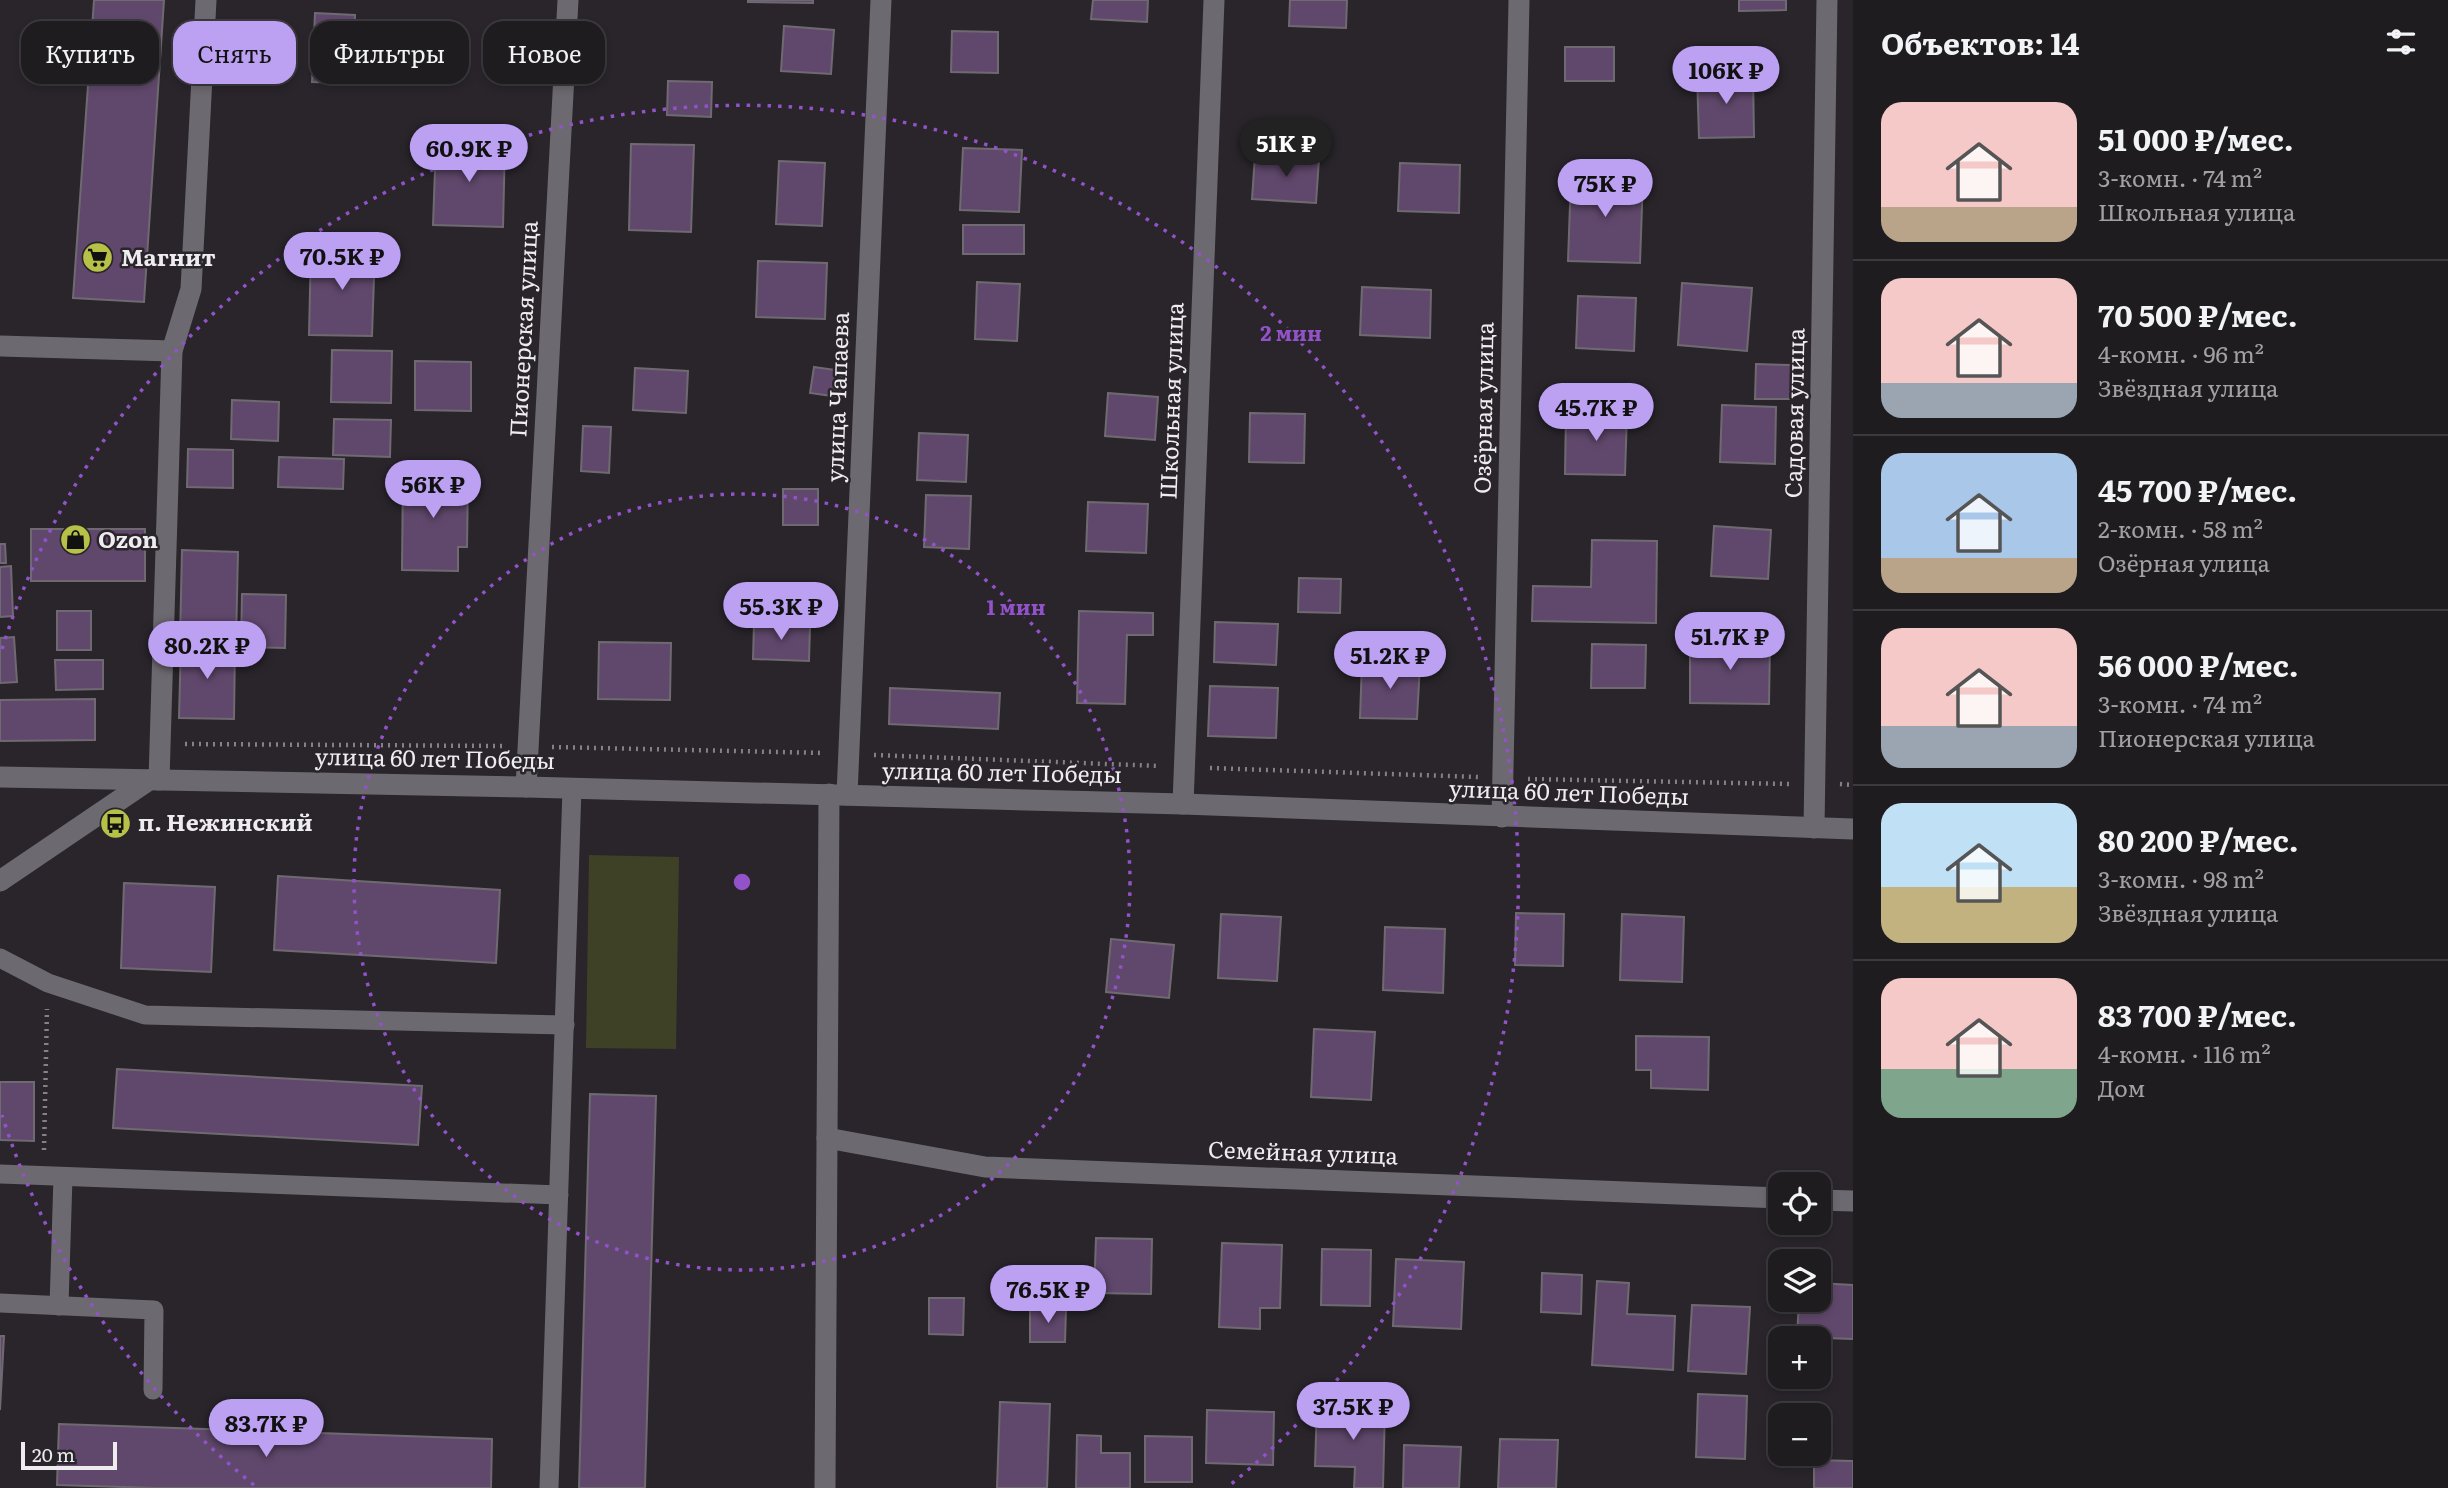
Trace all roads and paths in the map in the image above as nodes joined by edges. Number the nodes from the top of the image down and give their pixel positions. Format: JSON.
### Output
{"nodes":[{"id":1,"x":206,"y":0,"type":"edge"},
{"id":2,"x":568,"y":0,"type":"edge"},
{"id":3,"x":881,"y":0,"type":"edge"},
{"id":4,"x":1214,"y":0,"type":"edge"},
{"id":5,"x":1519,"y":0,"type":"edge"},
{"id":6,"x":1827,"y":0,"type":"edge"},
{"id":7,"x":0,"y":346,"type":"edge"},
{"id":8,"x":172,"y":351,"type":"junction"},
{"id":9,"x":160,"y":744,"type":"junction"},
{"id":10,"x":528,"y":746,"type":"junction"},
{"id":11,"x":849,"y":754,"type":"junction"},
{"id":12,"x":1184,"y":767,"type":"junction"},
{"id":13,"x":0,"y":776,"type":"edge"},
{"id":14,"x":1502,"y":778,"type":"junction"},
{"id":15,"x":154,"y":780,"type":"junction"},
{"id":16,"x":1815,"y":784,"type":"junction"},
{"id":17,"x":1853,"y":785,"type":"edge"},
{"id":18,"x":526,"y":787,"type":"junction"},
{"id":19,"x":572,"y":788,"type":"junction"},
{"id":20,"x":838,"y":795,"type":"junction"},
{"id":21,"x":1183,"y":804,"type":"junction"},
{"id":22,"x":1502,"y":817,"type":"junction"},
{"id":23,"x":1814,"y":828,"type":"junction"},
{"id":24,"x":1853,"y":829,"type":"edge"},
{"id":25,"x":0,"y":881,"type":"edge"},
{"id":26,"x":0,"y":958,"type":"edge"},
{"id":27,"x":48,"y":983,"type":"junction"},
{"id":28,"x":565,"y":1026,"type":"junction"},
{"id":29,"x":827,"y":1138,"type":"junction"},
{"id":30,"x":0,"y":1174,"type":"edge"},
{"id":31,"x":43,"y":1176,"type":"junction"},
{"id":32,"x":63,"y":1177,"type":"junction"},
{"id":33,"x":559,"y":1195,"type":"junction"},
{"id":34,"x":1768,"y":1198,"type":"edge"},
{"id":35,"x":1831,"y":1200,"type":"edge"},
{"id":36,"x":1853,"y":1201,"type":"edge"},
{"id":37,"x":0,"y":1303,"type":"edge"},
{"id":38,"x":59,"y":1306,"type":"junction"},
{"id":39,"x":153,"y":1390,"type":"dead end"},
{"id":40,"x":549,"y":1488,"type":"edge"},
{"id":41,"x":825,"y":1488,"type":"edge"}],
"edges":[{"from":1,"to":8,"type":"street"},
{"from":2,"to":10,"type":"street","name":"Пионерская улица"},
{"from":3,"to":11,"type":"street","name":"улица Чапаева"},
{"from":4,"to":12,"type":"street","name":"Школьная улица"},
{"from":5,"to":14,"type":"street","name":"Озёрная улица"},
{"from":6,"to":16,"type":"street","name":"Садовая улица"},
{"from":7,"to":8,"type":"street"},
{"from":8,"to":9,"type":"street"},
{"from":9,"to":10,"type":"path"},
{"from":9,"to":15,"type":"street"},
{"from":10,"to":11,"type":"path"},
{"from":10,"to":18,"type":"street","name":"Пионерская улица"},
{"from":11,"to":12,"type":"path"},
{"from":11,"to":20,"type":"street","name":"улица Чапаева"},
{"from":12,"to":14,"type":"path"},
{"from":12,"to":21,"type":"street","name":"Школьная улица"},
{"from":13,"to":15,"type":"street","name":"улица 60 лет Победы"},
{"from":14,"to":16,"type":"path"},
{"from":14,"to":22,"type":"street","name":"Озёрная улица"},
{"from":15,"to":18,"type":"street","name":"улица 60 лет Победы"},
{"from":15,"to":25,"type":"street"},
{"from":16,"to":17,"type":"path"},
{"from":16,"to":23,"type":"street","name":"Садовая улица"},
{"from":18,"to":19,"type":"street","name":"улица 60 лет Победы"},
{"from":19,"to":20,"type":"street","name":"улица 60 лет Победы"},
{"from":19,"to":28,"type":"lane"},
{"from":20,"to":21,"type":"street","name":"улица 60 лет Победы"},
{"from":20,"to":29,"type":"street","name":"улица Чапаева"},
{"from":21,"to":22,"type":"street","name":"улица 60 лет Победы"},
{"from":22,"to":23,"type":"street","name":"улица 60 лет Победы"},
{"from":23,"to":24,"type":"street","name":"улица 60 лет Победы"},
{"from":26,"to":27,"type":"lane"},
{"from":27,"to":28,"type":"lane"},
{"from":27,"to":31,"type":"path"},
{"from":28,"to":33,"type":"lane"},
{"from":29,"to":34,"type":"street","name":"Семейная улица"},
{"from":29,"to":41,"type":"street","name":"улица Чапаева"},
{"from":30,"to":31,"type":"lane"},
{"from":31,"to":32,"type":"lane"},
{"from":32,"to":33,"type":"lane"},
{"from":32,"to":38,"type":"lane"},
{"from":33,"to":40,"type":"lane"},
{"from":35,"to":36,"type":"street"},
{"from":37,"to":38,"type":"lane"},
{"from":38,"to":39,"type":"lane"}]}
